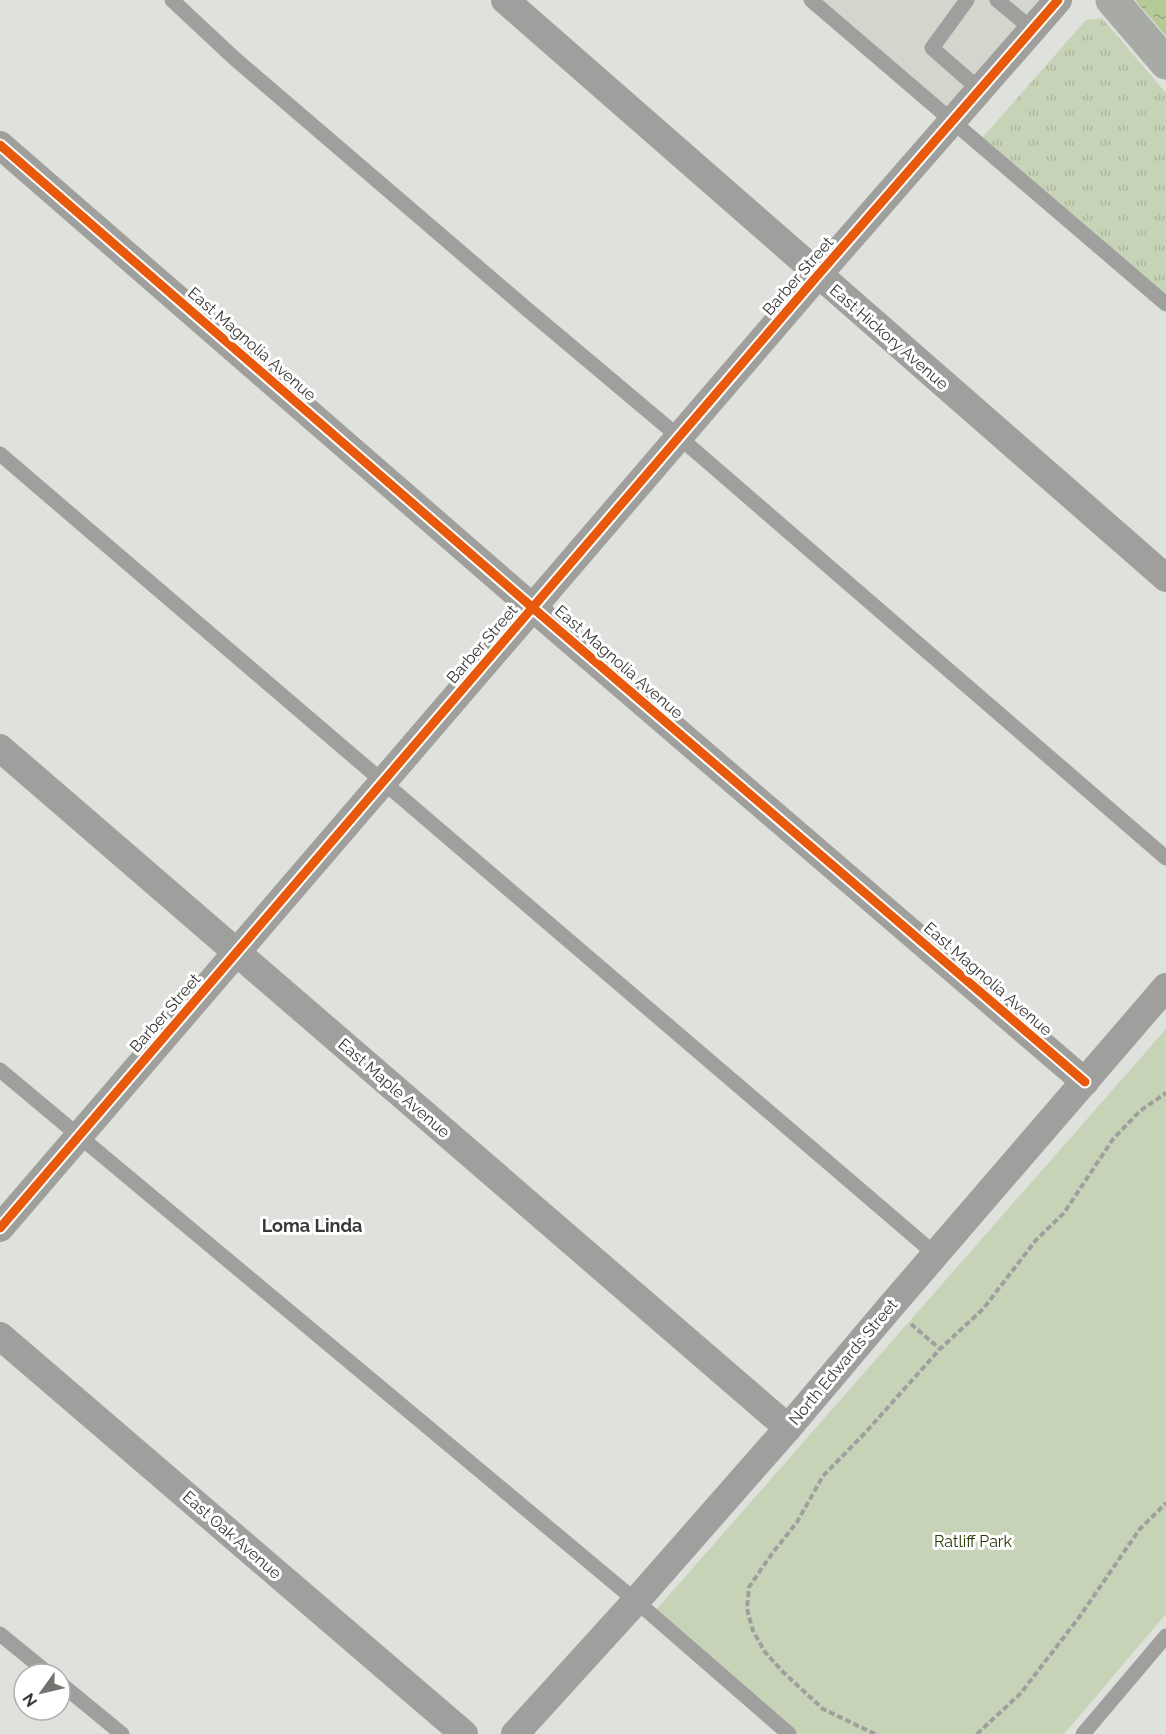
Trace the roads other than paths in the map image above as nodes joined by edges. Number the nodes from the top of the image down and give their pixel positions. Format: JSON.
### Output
{"nodes":[{"id":1,"x":172,"y":0,"type":"edge"},
{"id":2,"x":505,"y":0,"type":"edge"},
{"id":3,"x":811,"y":0,"type":"edge"},
{"id":4,"x":967,"y":0,"type":"edge"},
{"id":5,"x":997,"y":0,"type":"edge"},
{"id":6,"x":1058,"y":0,"type":"edge"},
{"id":7,"x":1112,"y":0,"type":"edge"},
{"id":8,"x":1033,"y":30,"type":"junction"},
{"id":9,"x":1166,"y":63,"type":"edge"},
{"id":10,"x":980,"y":90,"type":"junction"},
{"id":11,"x":952,"y":122,"type":"junction"},
{"id":12,"x":0,"y":145,"type":"edge"},
{"id":13,"x":818,"y":275,"type":"junction"},
{"id":14,"x":1166,"y":304,"type":"edge"},
{"id":15,"x":679,"y":437,"type":"junction"},
{"id":16,"x":0,"y":454,"type":"edge"},
{"id":17,"x":1166,"y":578,"type":"edge"},
{"id":18,"x":533,"y":608,"type":"junction"},
{"id":19,"x":0,"y":748,"type":"edge"},
{"id":20,"x":384,"y":782,"type":"junction"},
{"id":21,"x":1166,"y":858,"type":"edge"},
{"id":22,"x":237,"y":952,"type":"junction"},
{"id":23,"x":1166,"y":987,"type":"edge"},
{"id":24,"x":0,"y":1070,"type":"edge"},
{"id":25,"x":1085,"y":1082,"type":"junction"},
{"id":26,"x":80,"y":1136,"type":"junction"},
{"id":27,"x":0,"y":1228,"type":"edge"},
{"id":28,"x":935,"y":1254,"type":"junction"},
{"id":29,"x":0,"y":1336,"type":"edge"},
{"id":30,"x":788,"y":1428,"type":"junction"},
{"id":31,"x":636,"y":1601,"type":"junction"},
{"id":32,"x":0,"y":1634,"type":"edge"},
{"id":33,"x":1166,"y":1636,"type":"edge"},
{"id":34,"x":34,"y":1662,"type":"edge"},
{"id":35,"x":72,"y":1693,"type":"edge"},
{"id":36,"x":122,"y":1734,"type":"edge"},
{"id":37,"x":464,"y":1734,"type":"edge"},
{"id":38,"x":515,"y":1734,"type":"edge"},
{"id":39,"x":789,"y":1734,"type":"edge"},
{"id":40,"x":1083,"y":1734,"type":"edge"}],
"edges":[{"from":1,"to":15,"type":"lane"},
{"from":2,"to":13,"type":"street","name":"East Hickory Avenue"},
{"from":3,"to":11,"type":"lane"},
{"from":4,"to":10,"type":"lane"},
{"from":5,"to":8,"type":"lane"},
{"from":6,"to":8,"type":"street","name":"Barber Street"},
{"from":7,"to":9,"type":"main road"},
{"from":8,"to":10,"type":"street","name":"Barber Street"},
{"from":10,"to":11,"type":"street","name":"Barber Street"},
{"from":11,"to":13,"type":"street","name":"Barber Street"},
{"from":11,"to":14,"type":"lane"},
{"from":12,"to":18,"type":"street","name":"East Magnolia Avenue"},
{"from":13,"to":15,"type":"street","name":"Barber Street"},
{"from":13,"to":17,"type":"street","name":"East Hickory Avenue"},
{"from":15,"to":18,"type":"street","name":"Barber Street"},
{"from":15,"to":21,"type":"lane"},
{"from":16,"to":20,"type":"lane"},
{"from":18,"to":20,"type":"street","name":"Barber Street"},
{"from":18,"to":25,"type":"street","name":"East Magnolia Avenue"},
{"from":19,"to":22,"type":"street","name":"East Maple Avenue"},
{"from":20,"to":22,"type":"street","name":"Barber Street"},
{"from":20,"to":28,"type":"lane"},
{"from":22,"to":26,"type":"street","name":"Barber Street"},
{"from":22,"to":30,"type":"street","name":"East Maple Avenue"},
{"from":23,"to":25,"type":"street","name":"North Edwards Street"},
{"from":24,"to":26,"type":"lane"},
{"from":25,"to":28,"type":"street","name":"North Edwards Street"},
{"from":26,"to":27,"type":"street","name":"Barber Street"},
{"from":26,"to":31,"type":"lane"},
{"from":28,"to":30,"type":"street","name":"North Edwards Street"},
{"from":29,"to":37,"type":"street","name":"East Oak Avenue"},
{"from":30,"to":31,"type":"street","name":"North Edwards Street"},
{"from":31,"to":38,"type":"street","name":"North Edwards Street"},
{"from":31,"to":39,"type":"lane"},
{"from":32,"to":34,"type":"lane"},
{"from":33,"to":40,"type":"lane"},
{"from":35,"to":36,"type":"lane"}]}
